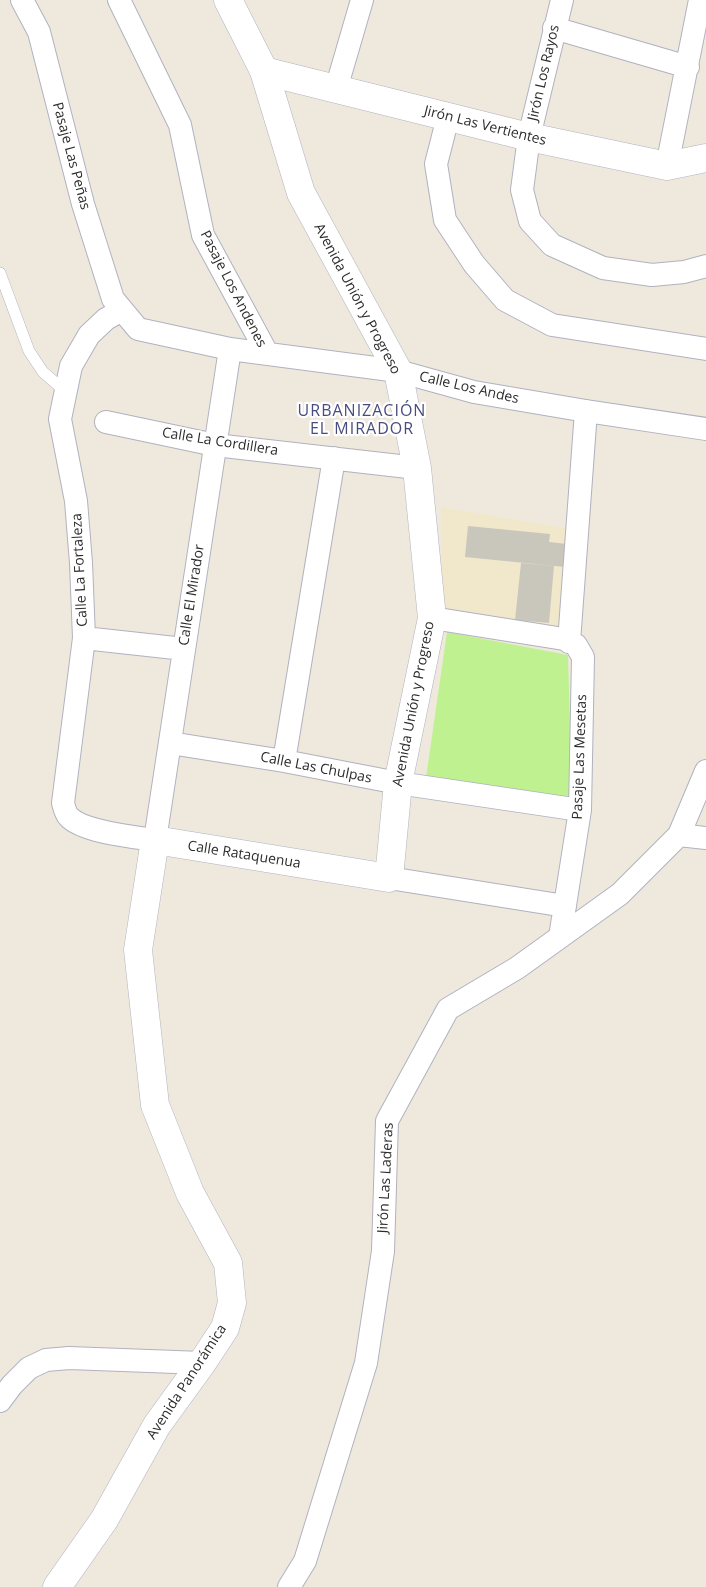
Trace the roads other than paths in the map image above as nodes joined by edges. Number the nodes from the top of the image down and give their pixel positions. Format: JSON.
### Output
{"nodes":[{"id":1,"x":22,"y":0,"type":"edge"},
{"id":2,"x":119,"y":0,"type":"edge"},
{"id":3,"x":228,"y":0,"type":"edge"},
{"id":4,"x":362,"y":0,"type":"edge"},
{"id":5,"x":562,"y":0,"type":"edge"},
{"id":6,"x":700,"y":0,"type":"edge"},
{"id":7,"x":554,"y":28,"type":"junction"},
{"id":8,"x":688,"y":67,"type":"junction"},
{"id":9,"x":264,"y":71,"type":"junction"},
{"id":10,"x":336,"y":89,"type":"junction"},
{"id":11,"x":448,"y":117,"type":"junction"},
{"id":12,"x":529,"y":137,"type":"junction"},
{"id":13,"x":706,"y":158,"type":"edge"},
{"id":14,"x":668,"y":166,"type":"junction"},
{"id":15,"x":706,"y":266,"type":"edge"},
{"id":16,"x":0,"y":273,"type":"edge"},
{"id":17,"x":122,"y":310,"type":"junction"},
{"id":18,"x":230,"y":349,"type":"junction"},
{"id":19,"x":706,"y":349,"type":"edge"},
{"id":20,"x":267,"y":354,"type":"junction"},
{"id":21,"x":398,"y":371,"type":"junction"},
{"id":22,"x":66,"y":392,"type":"junction"},
{"id":23,"x":586,"y":411,"type":"junction"},
{"id":24,"x":106,"y":422,"type":"dead end"},
{"id":25,"x":706,"y":429,"type":"edge"},
{"id":26,"x":215,"y":445,"type":"junction"},
{"id":27,"x":334,"y":458,"type":"junction"},
{"id":28,"x":417,"y":468,"type":"junction"},
{"id":29,"x":432,"y":618,"type":"junction"},
{"id":30,"x":84,"y":638,"type":"junction"},
{"id":31,"x":569,"y":642,"type":"junction"},
{"id":32,"x":184,"y":649,"type":"junction"},
{"id":33,"x":170,"y":743,"type":"junction"},
{"id":34,"x":284,"y":761,"type":"junction"},
{"id":35,"x":706,"y":771,"type":"edge"},
{"id":36,"x":398,"y":783,"type":"junction"},
{"id":37,"x":580,"y":810,"type":"junction"},
{"id":38,"x":100,"y":830,"type":"joint"},
{"id":39,"x":678,"y":835,"type":"junction"},
{"id":40,"x":706,"y":838,"type":"edge"},
{"id":41,"x":155,"y":840,"type":"junction"},
{"id":42,"x":388,"y":878,"type":"junction"},
{"id":43,"x":565,"y":906,"type":"junction"},
{"id":44,"x":560,"y":937,"type":"junction"},
{"id":45,"x":202,"y":1363,"type":"junction"},
{"id":46,"x":0,"y":1401,"type":"edge"},
{"id":47,"x":57,"y":1587,"type":"edge"},
{"id":48,"x":289,"y":1587,"type":"edge"}],
"edges":[{"from":1,"to":17,"type":"street","name":"Pasaje Las Peñas"},
{"from":2,"to":20,"type":"street","name":"Pasaje Los Andenes"},
{"from":3,"to":9,"type":"main road","name":"Avenida Unión y Progreso"},
{"from":4,"to":10,"type":"street"},
{"from":5,"to":7,"type":"street","name":"Jirón Los Rayos"},
{"from":6,"to":8,"type":"street"},
{"from":7,"to":8,"type":"street"},
{"from":7,"to":12,"type":"street","name":"Jirón Los Rayos"},
{"from":8,"to":14,"type":"street"},
{"from":9,"to":10,"type":"main road","name":"Jirón Las Vertientes"},
{"from":9,"to":21,"type":"main road","name":"Avenida Unión y Progreso"},
{"from":10,"to":11,"type":"main road","name":"Jirón Las Vertientes"},
{"from":11,"to":12,"type":"main road","name":"Jirón Las Vertientes"},
{"from":11,"to":19,"type":"street"},
{"from":12,"to":14,"type":"main road","name":"Jirón Las Vertientes"},
{"from":12,"to":15,"type":"street","name":"Jirón Los Rayos"},
{"from":13,"to":14,"type":"main road","name":"Jirón Las Vertientes"},
{"from":16,"to":22,"type":"lane"},
{"from":17,"to":18,"type":"street","name":"Calle Los Andes"},
{"from":17,"to":22,"type":"street","name":"Calle La Fortaleza"},
{"from":18,"to":20,"type":"street","name":"Calle Los Andes"},
{"from":18,"to":26,"type":"street","name":"Calle El Mirador"},
{"from":20,"to":21,"type":"street","name":"Calle Los Andes"},
{"from":21,"to":23,"type":"street","name":"Calle Los Andes"},
{"from":21,"to":28,"type":"main road","name":"Avenida Unión y Progreso"},
{"from":22,"to":30,"type":"street","name":"Calle La Fortaleza"},
{"from":23,"to":25,"type":"street","name":"Calle Los Andes"},
{"from":23,"to":31,"type":"street"},
{"from":24,"to":26,"type":"street","name":"Calle La Cordillera"},
{"from":26,"to":27,"type":"street","name":"Calle La Cordillera"},
{"from":26,"to":32,"type":"street","name":"Calle El Mirador"},
{"from":27,"to":28,"type":"street","name":"Calle La Cordillera"},
{"from":27,"to":34,"type":"street"},
{"from":28,"to":29,"type":"main road","name":"Avenida Unión y Progreso"},
{"from":29,"to":31,"type":"street"},
{"from":29,"to":36,"type":"main road","name":"Avenida Unión y Progreso"},
{"from":30,"to":32,"type":"street"},
{"from":30,"to":38,"type":"street","name":"Calle La Fortaleza"},
{"from":31,"to":37,"type":"street","name":"Pasaje Las Mesetas"},
{"from":32,"to":33,"type":"street","name":"Calle El Mirador"},
{"from":33,"to":34,"type":"street","name":"Calle Las Chulpas"},
{"from":33,"to":41,"type":"street","name":"Calle El Mirador"},
{"from":34,"to":36,"type":"street","name":"Calle Las Chulpas"},
{"from":35,"to":39,"type":"street","name":"Jirón Las Laderas"},
{"from":36,"to":37,"type":"street","name":"Calle Las Chulpas"},
{"from":36,"to":42,"type":"main road","name":"Avenida Unión y Progreso"},
{"from":37,"to":43,"type":"street","name":"Pasaje Las Mesetas"},
{"from":38,"to":41,"type":"street","name":"Calle Rataquenua"},
{"from":39,"to":40,"type":"street"},
{"from":39,"to":44,"type":"street","name":"Jirón Las Laderas"},
{"from":41,"to":42,"type":"main road","name":"Calle Rataquenua"},
{"from":41,"to":45,"type":"main road","name":"Avenida Panorámica"},
{"from":42,"to":43,"type":"street"},
{"from":43,"to":44,"type":"street","name":"Pasaje Las Mesetas"},
{"from":44,"to":48,"type":"street","name":"Jirón Las Laderas"},
{"from":45,"to":46,"type":"street"},
{"from":45,"to":47,"type":"main road","name":"Avenida Panorámica"}]}
